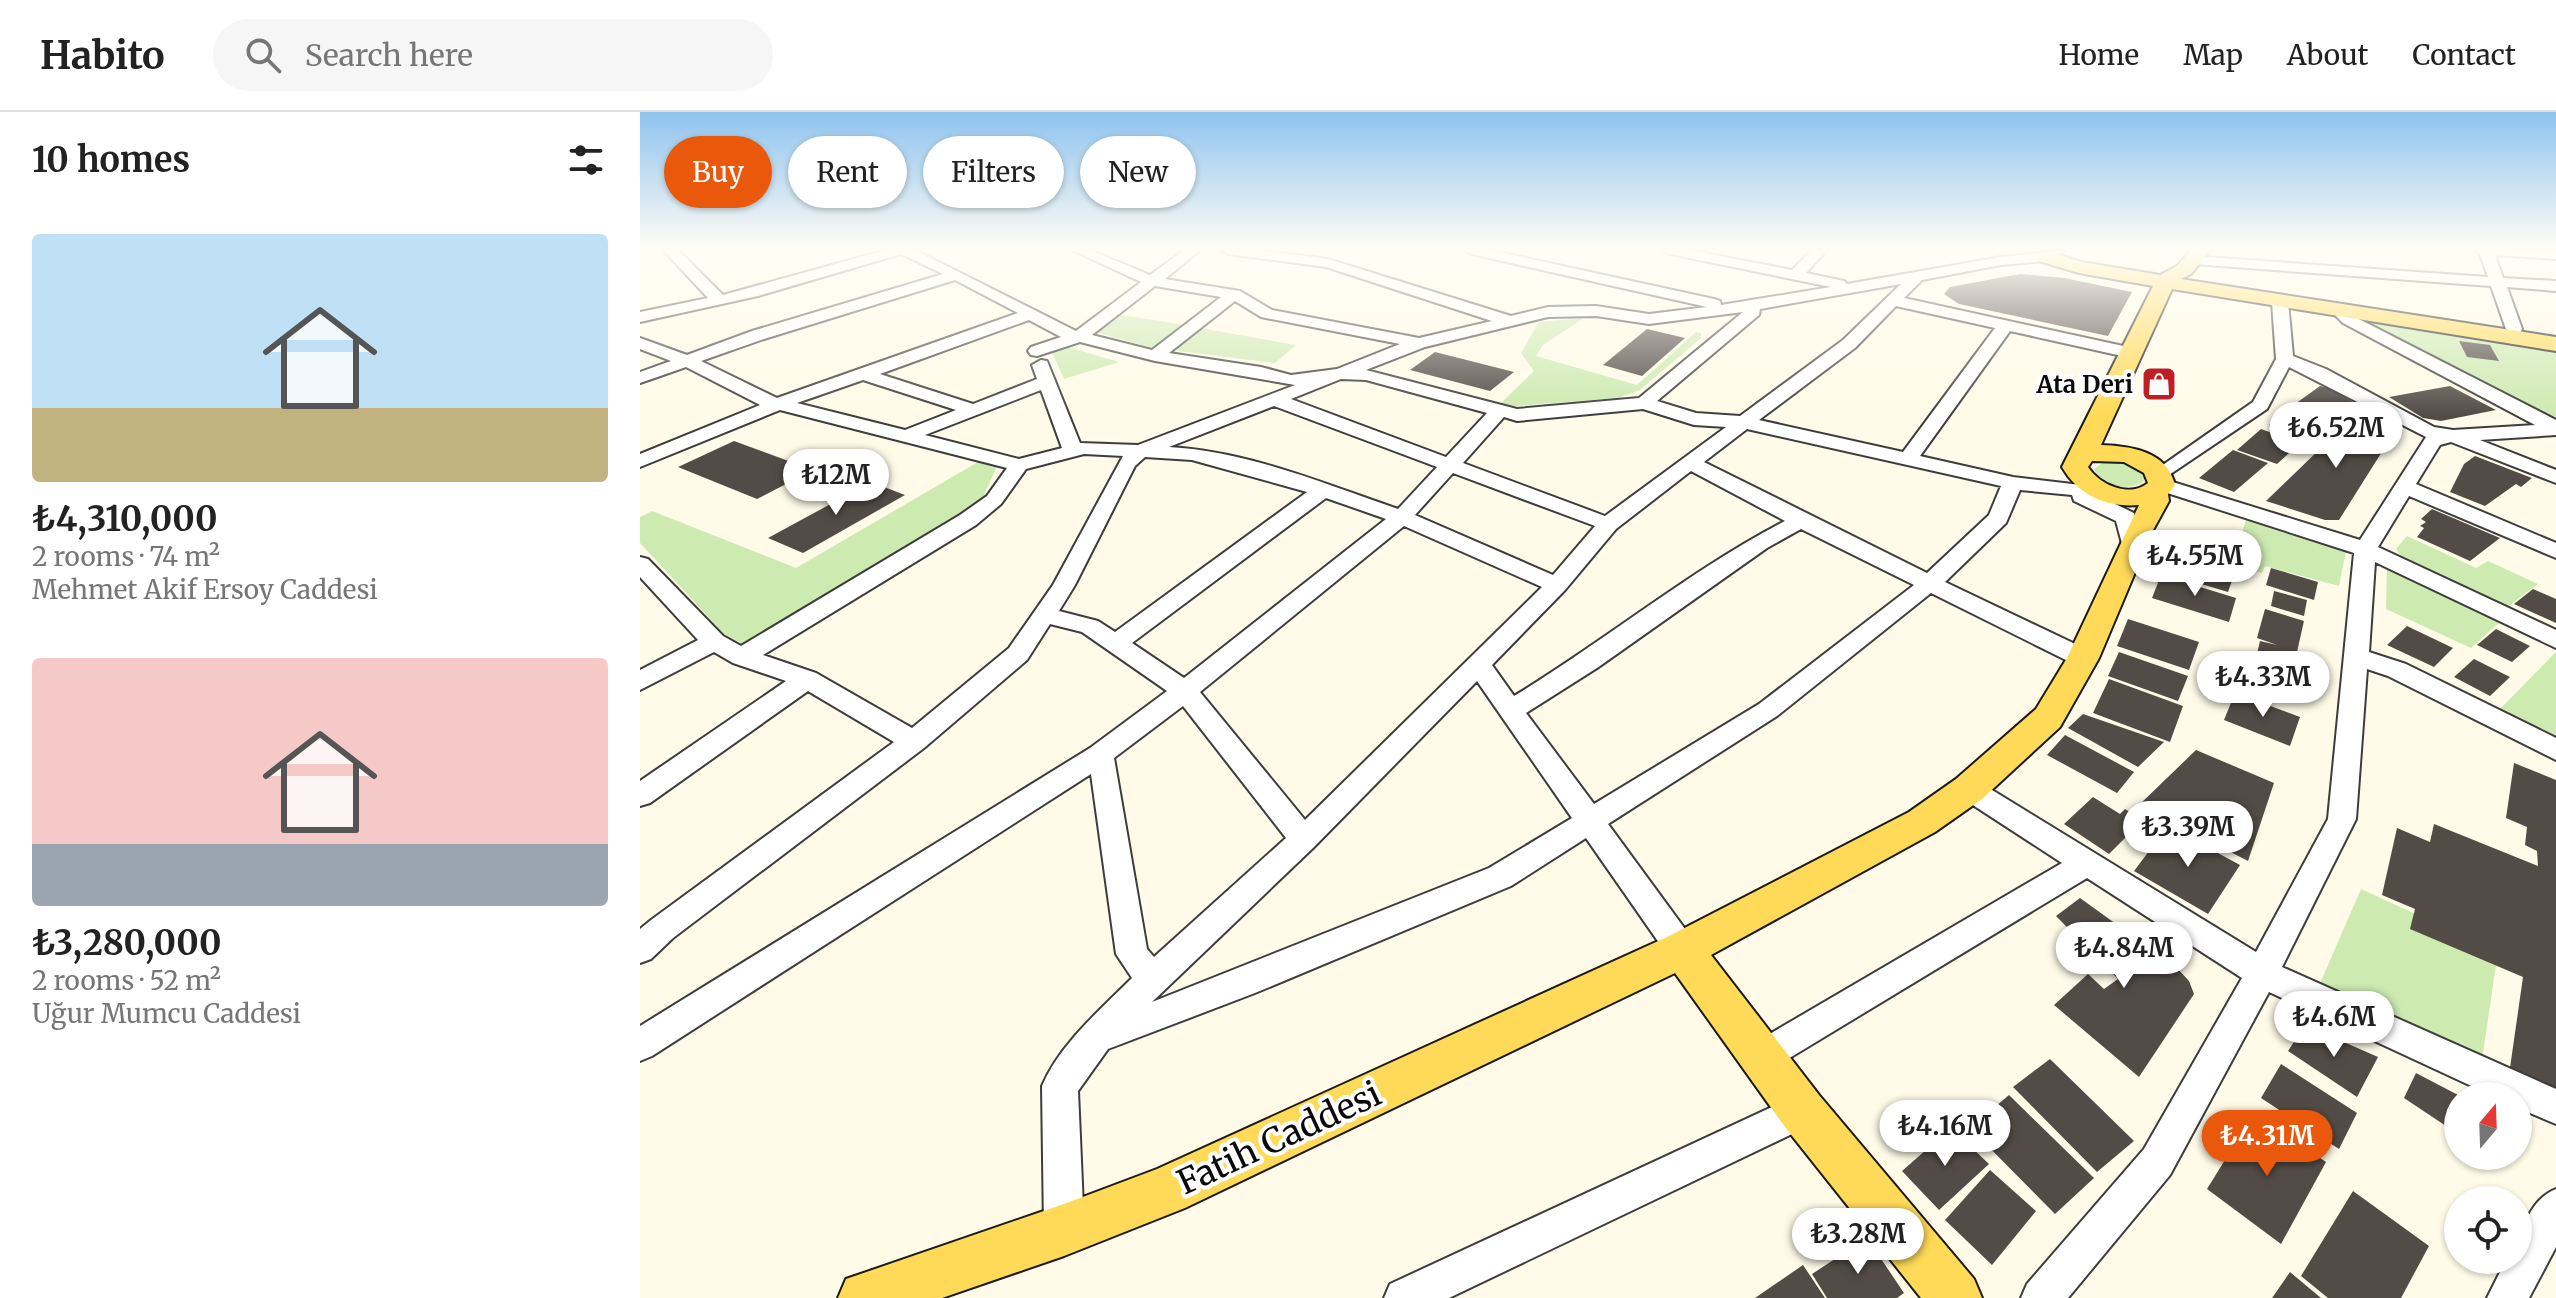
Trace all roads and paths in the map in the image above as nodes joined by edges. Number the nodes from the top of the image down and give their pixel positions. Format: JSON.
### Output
{"nodes":[{"id":1,"x":694,"y":305,"type":"edge"},
{"id":2,"x":860,"y":305,"type":"edge"},
{"id":3,"x":1015,"y":305,"type":"edge"},
{"id":4,"x":1119,"y":305,"type":"edge"},
{"id":5,"x":1220,"y":305,"type":"edge"},
{"id":6,"x":1253,"y":305,"type":"edge"},
{"id":7,"x":1461,"y":305,"type":"edge"},
{"id":8,"x":1734,"y":305,"type":"edge"},
{"id":9,"x":1751,"y":305,"type":"edge"},
{"id":10,"x":1887,"y":305,"type":"edge"},
{"id":11,"x":1916,"y":305,"type":"edge"},
{"id":12,"x":2155,"y":305,"type":"edge"},
{"id":13,"x":2280,"y":305,"type":"edge"},
{"id":14,"x":2304,"y":305,"type":"edge"},
{"id":15,"x":2350,"y":305,"type":"edge"},
{"id":16,"x":2506,"y":305,"type":"edge"},
{"id":17,"x":1742,"y":307,"type":"junction"},
{"id":18,"x":2338,"y":310,"type":"junction"},
{"id":19,"x":1031,"y":314,"type":"junction"},
{"id":20,"x":640,"y":317,"type":"edge"},
{"id":21,"x":1510,"y":321,"type":"junction"},
{"id":22,"x":2006,"y":325,"type":"junction"},
{"id":23,"x":2514,"y":329,"type":"junction"},
{"id":24,"x":2556,"y":336,"type":"edge"},
{"id":25,"x":1078,"y":337,"type":"junction"},
{"id":26,"x":640,"y":343,"type":"edge"},
{"id":27,"x":1419,"y":343,"type":"junction"},
{"id":28,"x":2556,"y":344,"type":"edge"},
{"id":29,"x":1037,"y":351,"type":"junction"},
{"id":30,"x":2131,"y":353,"type":"junction"},
{"id":31,"x":1155,"y":356,"type":"junction"},
{"id":32,"x":2285,"y":359,"type":"junction"},
{"id":33,"x":685,"y":360,"type":"junction"},
{"id":34,"x":861,"y":373,"type":"junction"},
{"id":35,"x":1337,"y":374,"type":"junction"},
{"id":36,"x":640,"y":378,"type":"edge"},
{"id":37,"x":1045,"y":382,"type":"junction"},
{"id":38,"x":1271,"y":398,"type":"junction"},
{"id":39,"x":1644,"y":403,"type":"junction"},
{"id":40,"x":778,"y":404,"type":"junction"},
{"id":41,"x":974,"y":410,"type":"junction"},
{"id":42,"x":1500,"y":410,"type":"junction"},
{"id":43,"x":1740,"y":422,"type":"junction"},
{"id":44,"x":2556,"y":428,"type":"edge"},
{"id":45,"x":2094,"y":430,"type":"junction"},
{"id":46,"x":907,"y":436,"type":"junction"},
{"id":47,"x":2453,"y":436,"type":"junction"},
{"id":48,"x":640,"y":438,"type":"edge"},
{"id":49,"x":668,"y":449,"type":"junction"},
{"id":50,"x":1073,"y":451,"type":"junction"},
{"id":51,"x":1141,"y":451,"type":"junction"},
{"id":52,"x":2117,"y":453,"type":"junction"},
{"id":53,"x":1908,"y":459,"type":"junction"},
{"id":54,"x":640,"y":461,"type":"edge"},
{"id":55,"x":1689,"y":462,"type":"junction"},
{"id":56,"x":2079,"y":462,"type":"junction"},
{"id":57,"x":1019,"y":465,"type":"junction"},
{"id":58,"x":1449,"y":465,"type":"junction"},
{"id":59,"x":2556,"y":477,"type":"edge"},
{"id":60,"x":2159,"y":484,"type":"junction"},
{"id":61,"x":2033,"y":485,"type":"junction"},
{"id":62,"x":2405,"y":487,"type":"junction"},
{"id":63,"x":1323,"y":490,"type":"junction"},
{"id":64,"x":2115,"y":494,"type":"junction"},
{"id":65,"x":1402,"y":517,"type":"junction"},
{"id":66,"x":1801,"y":521,"type":"junction"},
{"id":67,"x":1608,"y":524,"type":"junction"},
{"id":68,"x":2135,"y":539,"type":"junction"},
{"id":69,"x":2365,"y":549,"type":"junction"},
{"id":70,"x":2556,"y":551,"type":"edge"},
{"id":71,"x":640,"y":564,"type":"edge"},
{"id":72,"x":1929,"y":584,"type":"junction"},
{"id":73,"x":1557,"y":585,"type":"junction"},
{"id":74,"x":649,"y":589,"type":"edge"},
{"id":75,"x":1044,"y":615,"type":"junction"},
{"id":76,"x":2556,"y":640,"type":"edge"},
{"id":77,"x":714,"y":642,"type":"junction"},
{"id":78,"x":1116,"y":643,"type":"junction"},
{"id":79,"x":742,"y":657,"type":"junction"},
{"id":80,"x":2357,"y":657,"type":"junction"},
{"id":81,"x":2083,"y":658,"type":"junction"},
{"id":82,"x":1477,"y":663,"type":"junction"},
{"id":83,"x":807,"y":679,"type":"junction"},
{"id":84,"x":640,"y":681,"type":"edge"},
{"id":85,"x":1185,"y":691,"type":"junction"},
{"id":86,"x":1511,"y":710,"type":"junction"},
{"id":87,"x":914,"y":741,"type":"junction"},
{"id":88,"x":2556,"y":750,"type":"edge"},
{"id":89,"x":1100,"y":755,"type":"junction"},
{"id":90,"x":1969,"y":789,"type":"junction"},
{"id":91,"x":640,"y":795,"type":"edge"},
{"id":92,"x":1590,"y":822,"type":"junction"},
{"id":93,"x":1304,"y":839,"type":"junction"},
{"id":94,"x":2087,"y":863,"type":"junction"},
{"id":95,"x":640,"y":949,"type":"edge"},
{"id":96,"x":1682,"y":950,"type":"junction"},
{"id":97,"x":2262,"y":973,"type":"junction"},
{"id":98,"x":1152,"y":979,"type":"junction"},
{"id":99,"x":1096,"y":1038,"type":"junction"},
{"id":100,"x":640,"y":1045,"type":"edge"},
{"id":101,"x":1761,"y":1057,"type":"junction"},
{"id":102,"x":2556,"y":1107,"type":"edge"},
{"id":103,"x":1802,"y":1111,"type":"junction"},
{"id":104,"x":2556,"y":1208,"type":"edge"},
{"id":105,"x":1064,"y":1230,"type":"junction"},
{"id":106,"x":865,"y":1298,"type":"edge"},
{"id":107,"x":1404,"y":1298,"type":"edge"},
{"id":108,"x":1955,"y":1298,"type":"edge"},
{"id":109,"x":2041,"y":1298,"type":"edge"},
{"id":110,"x":2507,"y":1298,"type":"edge"}],
"edges":[{"from":1,"to":20,"type":"street"},
{"from":2,"to":33,"type":"street"},
{"from":3,"to":19,"type":"street"},
{"from":4,"to":25,"type":"street"},
{"from":5,"to":31,"type":"street"},
{"from":6,"to":27,"type":"street"},
{"from":7,"to":21,"type":"street"},
{"from":8,"to":17,"type":"street"},
{"from":9,"to":17,"type":"street"},
{"from":10,"to":43,"type":"street"},
{"from":11,"to":22,"type":"street"},
{"from":12,"to":30,"type":"main road"},
{"from":13,"to":32,"type":"street"},
{"from":14,"to":18,"type":"main road"},
{"from":15,"to":23,"type":"main road"},
{"from":16,"to":23,"type":"street"},
{"from":17,"to":21,"type":"street"},
{"from":17,"to":39,"type":"street"},
{"from":18,"to":28,"type":"main road"},
{"from":18,"to":44,"type":"street"},
{"from":19,"to":25,"type":"street"},
{"from":19,"to":29,"type":"street"},
{"from":19,"to":34,"type":"street"},
{"from":21,"to":27,"type":"street"},
{"from":22,"to":30,"type":"street"},
{"from":22,"to":53,"type":"street"},
{"from":23,"to":24,"type":"main road"},
{"from":25,"to":29,"type":"street"},
{"from":25,"to":31,"type":"street"},
{"from":26,"to":33,"type":"street"},
{"from":27,"to":35,"type":"street"},
{"from":29,"to":37,"type":"street"},
{"from":30,"to":45,"type":"main road"},
{"from":31,"to":35,"type":"street"},
{"from":32,"to":47,"type":"street"},
{"from":32,"to":60,"type":"street"},
{"from":33,"to":36,"type":"street"},
{"from":33,"to":40,"type":"street"},
{"from":34,"to":40,"type":"street"},
{"from":34,"to":41,"type":"street"},
{"from":35,"to":38,"type":"street"},
{"from":35,"to":42,"type":"street"},
{"from":37,"to":41,"type":"street"},
{"from":37,"to":50,"type":"street"},
{"from":38,"to":51,"type":"street"},
{"from":38,"to":58,"type":"street"},
{"from":39,"to":42,"type":"street"},
{"from":39,"to":43,"type":"street"},
{"from":40,"to":46,"type":"street"},
{"from":40,"to":49,"type":"street"},
{"from":41,"to":46,"type":"street"},
{"from":42,"to":58,"type":"street"},
{"from":43,"to":53,"type":"street"},
{"from":43,"to":55,"type":"street"},
{"from":44,"to":47,"type":"street"},
{"from":45,"to":52,"type":"main road"},
{"from":45,"to":56,"type":"main road"},
{"from":46,"to":57,"type":"street"},
{"from":47,"to":59,"type":"street"},
{"from":47,"to":62,"type":"street"},
{"from":48,"to":49,"type":"street"},
{"from":49,"to":54,"type":"street"},
{"from":50,"to":51,"type":"street"},
{"from":50,"to":57,"type":"street"},
{"from":51,"to":63,"type":"street"},
{"from":51,"to":75,"type":"street"},
{"from":52,"to":56,"type":"main road"},
{"from":52,"to":60,"type":"main road"},
{"from":53,"to":61,"type":"street"},
{"from":55,"to":66,"type":"street"},
{"from":55,"to":67,"type":"street"},
{"from":56,"to":61,"type":"street"},
{"from":56,"to":64,"type":"main road"},
{"from":57,"to":79,"type":"street"},
{"from":58,"to":65,"type":"street"},
{"from":58,"to":67,"type":"street"},
{"from":60,"to":64,"type":"main road"},
{"from":60,"to":68,"type":"main road","name":"Fatih Caddesi"},
{"from":60,"to":69,"type":"street"},
{"from":61,"to":64,"type":"street"},
{"from":61,"to":68,"type":"street"},
{"from":61,"to":72,"type":"street"},
{"from":62,"to":69,"type":"street"},
{"from":62,"to":70,"type":"street"},
{"from":63,"to":65,"type":"street"},
{"from":63,"to":78,"type":"street"},
{"from":64,"to":68,"type":"main road"},
{"from":65,"to":73,"type":"street"},
{"from":65,"to":85,"type":"street"},
{"from":66,"to":72,"type":"street"},
{"from":66,"to":86,"type":"street"},
{"from":67,"to":73,"type":"street"},
{"from":68,"to":81,"type":"main road","name":"Fatih Caddesi"},
{"from":69,"to":76,"type":"street"},
{"from":69,"to":80,"type":"street"},
{"from":71,"to":74,"type":"street"},
{"from":72,"to":81,"type":"street"},
{"from":72,"to":92,"type":"street"},
{"from":73,"to":82,"type":"street"},
{"from":74,"to":77,"type":"street"},
{"from":75,"to":78,"type":"street"},
{"from":75,"to":87,"type":"street"},
{"from":77,"to":79,"type":"street"},
{"from":77,"to":84,"type":"street"},
{"from":78,"to":85,"type":"street"},
{"from":79,"to":83,"type":"street"},
{"from":80,"to":88,"type":"street"},
{"from":80,"to":97,"type":"street"},
{"from":81,"to":90,"type":"main road","name":"Fatih Caddesi"},
{"from":82,"to":86,"type":"street"},
{"from":82,"to":93,"type":"street"},
{"from":83,"to":87,"type":"street"},
{"from":83,"to":91,"type":"street"},
{"from":85,"to":89,"type":"street"},
{"from":85,"to":93,"type":"street"},
{"from":86,"to":92,"type":"street"},
{"from":87,"to":95,"type":"street"},
{"from":89,"to":98,"type":"street"},
{"from":89,"to":100,"type":"street"},
{"from":90,"to":94,"type":"street"},
{"from":90,"to":96,"type":"main road","name":"Fatih Caddesi"},
{"from":92,"to":96,"type":"street"},
{"from":92,"to":99,"type":"street"},
{"from":93,"to":98,"type":"street"},
{"from":94,"to":97,"type":"street"},
{"from":94,"to":101,"type":"street"},
{"from":96,"to":101,"type":"main road"},
{"from":96,"to":105,"type":"main road","name":"Fatih Caddesi"},
{"from":97,"to":102,"type":"street"},
{"from":97,"to":109,"type":"street"},
{"from":98,"to":99,"type":"street"},
{"from":99,"to":105,"type":"street"},
{"from":101,"to":103,"type":"main road"},
{"from":103,"to":107,"type":"street"},
{"from":103,"to":108,"type":"main road"},
{"from":104,"to":110,"type":"street"},
{"from":105,"to":106,"type":"main road","name":"Fatih Caddesi"}]}
